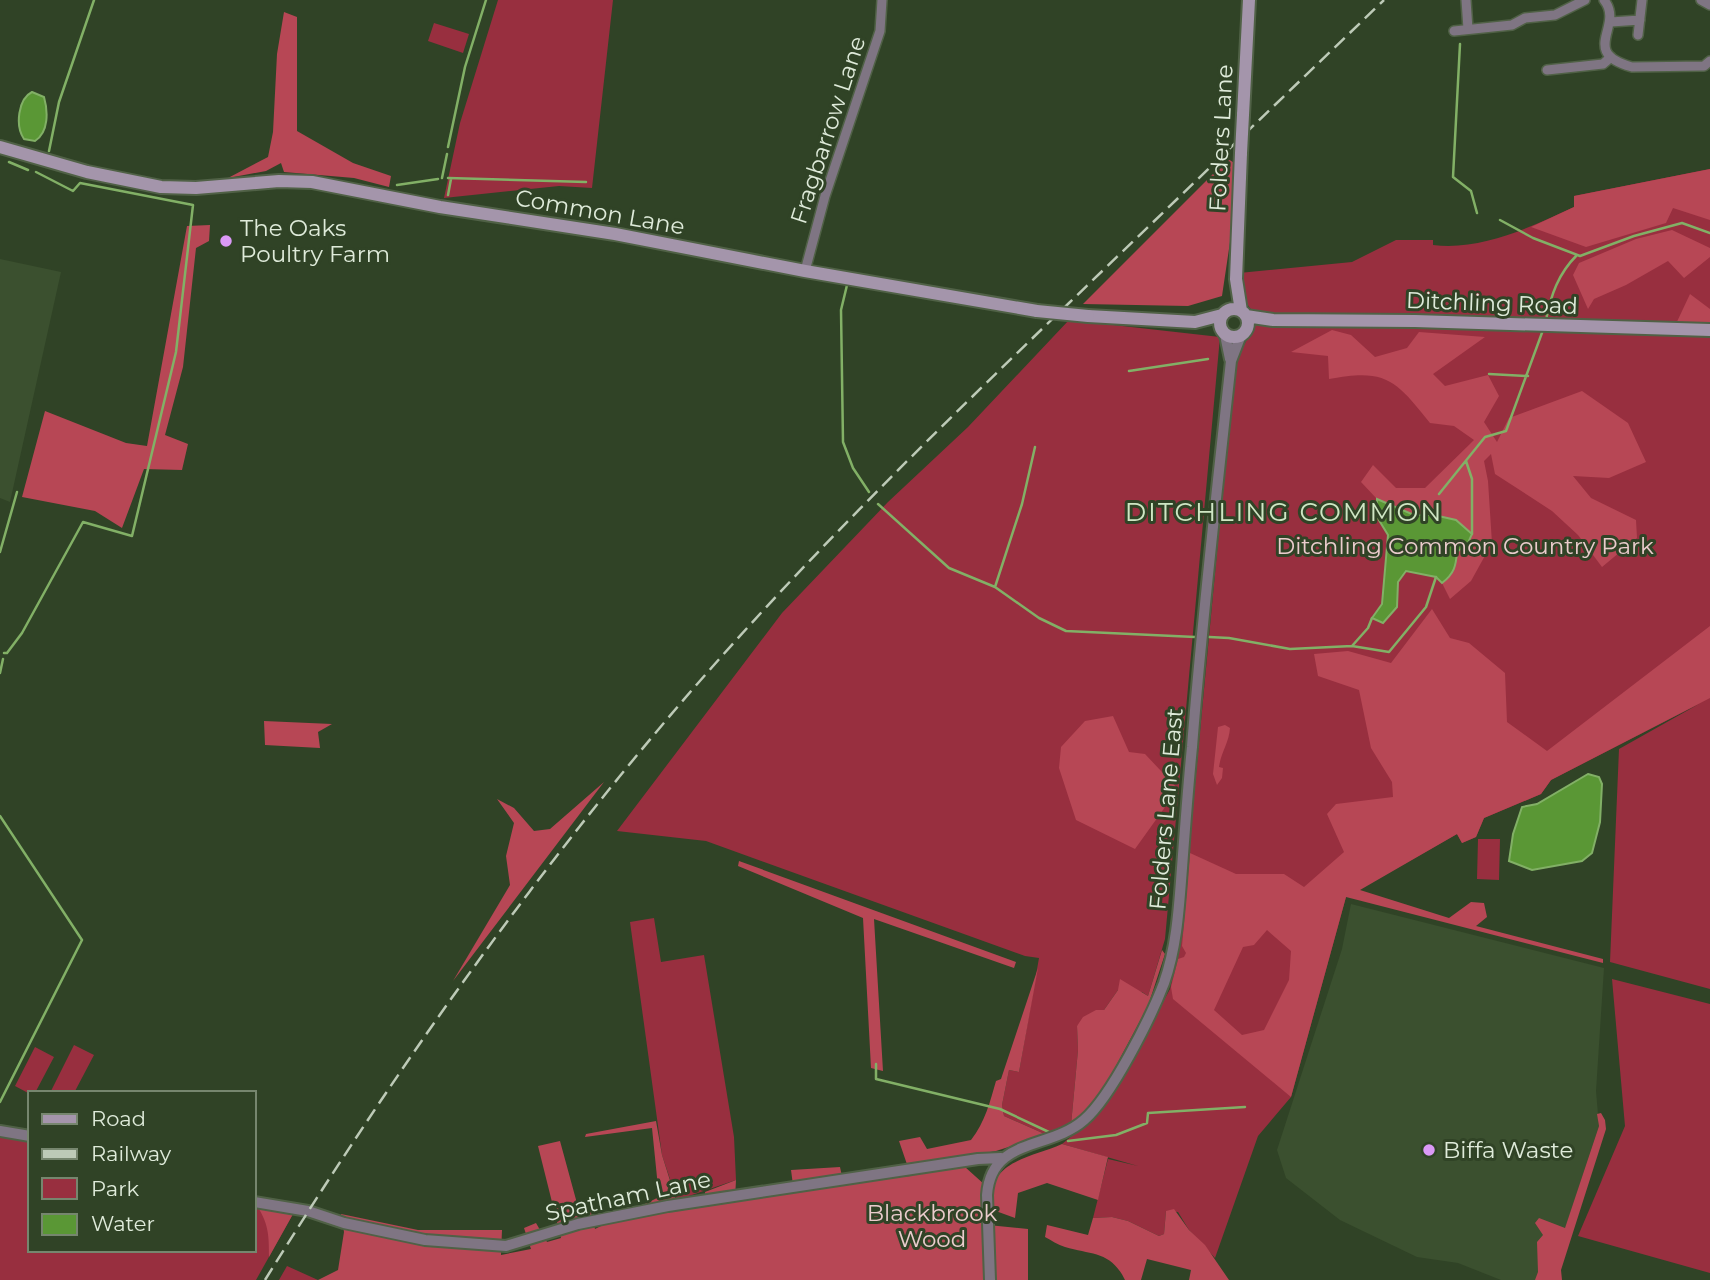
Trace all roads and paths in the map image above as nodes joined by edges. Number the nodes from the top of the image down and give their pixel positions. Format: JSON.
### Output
{"nodes":[{"id":1,"x":882,"y":0,"type":"edge"},
{"id":2,"x":1249,"y":0,"type":"edge"},
{"id":3,"x":1466,"y":0,"type":"edge"},
{"id":4,"x":1585,"y":0,"type":"edge"},
{"id":5,"x":1604,"y":0,"type":"edge"},
{"id":6,"x":1642,"y":0,"type":"edge"},
{"id":7,"x":1701,"y":0,"type":"edge"},
{"id":8,"x":1710,"y":5,"type":"edge"},
{"id":9,"x":1640,"y":20,"type":"junction"},
{"id":10,"x":1611,"y":22,"type":"junction"},
{"id":11,"x":1468,"y":29,"type":"junction"},
{"id":12,"x":1454,"y":31,"type":"dead end"},
{"id":13,"x":1638,"y":35,"type":"dead end"},
{"id":14,"x":1611,"y":57,"type":"junction"},
{"id":15,"x":1710,"y":61,"type":"edge"},
{"id":16,"x":1547,"y":70,"type":"dead end"},
{"id":17,"x":0,"y":147,"type":"edge"},
{"id":18,"x":805,"y":271,"type":"junction"},
{"id":19,"x":1236,"y":279,"type":"junction"},
{"id":20,"x":1243,"y":313,"type":"junction"},
{"id":21,"x":1223,"y":314,"type":"junction"},
{"id":22,"x":1273,"y":320,"type":"junction"},
{"id":23,"x":1195,"y":322,"type":"junction"},
{"id":24,"x":1710,"y":330,"type":"edge"},
{"id":25,"x":1224,"y":333,"type":"junction"},
{"id":26,"x":1243,"y":334,"type":"junction"},
{"id":27,"x":1231,"y":361,"type":"junction"},
{"id":28,"x":0,"y":1131,"type":"edge"},
{"id":29,"x":28,"y":1136,"type":"edge"},
{"id":30,"x":1001,"y":1158,"type":"junction"},
{"id":31,"x":972,"y":1161,"type":"junction"},
{"id":32,"x":988,"y":1181,"type":"junction"},
{"id":33,"x":256,"y":1202,"type":"edge"},
{"id":34,"x":990,"y":1280,"type":"edge"}],
"edges":[{"from":1,"to":18,"type":"street","name":"Fragbarrow Lane"},
{"from":2,"to":19,"type":"main road","name":"Folders Lane","bridge":true},
{"from":3,"to":11,"type":"street"},
{"from":4,"to":11,"type":"street"},
{"from":5,"to":10,"type":"street"},
{"from":6,"to":9,"type":"street"},
{"from":7,"to":8,"type":"street"},
{"from":9,"to":10,"type":"street"},
{"from":9,"to":13,"type":"street"},
{"from":10,"to":14,"type":"street"},
{"from":11,"to":12,"type":"street"},
{"from":14,"to":15,"type":"street"},
{"from":14,"to":16,"type":"street"},
{"from":17,"to":18,"type":"main road","name":"Common Lane"},
{"from":18,"to":23,"type":"main road","name":"Common Lane","bridge":true},
{"from":19,"to":20,"type":"main road","name":"Folders Lane"},
{"from":19,"to":21,"type":"main road","name":"Folders Lane"},
{"from":20,"to":21,"type":"main road"},
{"from":20,"to":22,"type":"main road","name":"Ditchling Road"},
{"from":20,"to":26,"type":"main road"},
{"from":21,"to":23,"type":"main road","name":"Common Lane"},
{"from":21,"to":25,"type":"main road"},
{"from":22,"to":24,"type":"main road","name":"Ditchling Road"},
{"from":22,"to":26,"type":"main road","name":"Ditchling Road"},
{"from":23,"to":25,"type":"main road","name":"Common Lane"},
{"from":25,"to":26,"type":"main road"},
{"from":25,"to":27,"type":"street","name":"Folders Lane East"},
{"from":26,"to":27,"type":"street","name":"Folders Lane East"},
{"from":27,"to":30,"type":"street","name":"Folders Lane East"},
{"from":28,"to":29,"type":"street"},
{"from":30,"to":31,"type":"street","name":"Spatham Lane"},
{"from":30,"to":32,"type":"street"},
{"from":31,"to":32,"type":"street"},
{"from":31,"to":33,"type":"street","name":"Spatham Lane"},
{"from":32,"to":34,"type":"street"}]}
